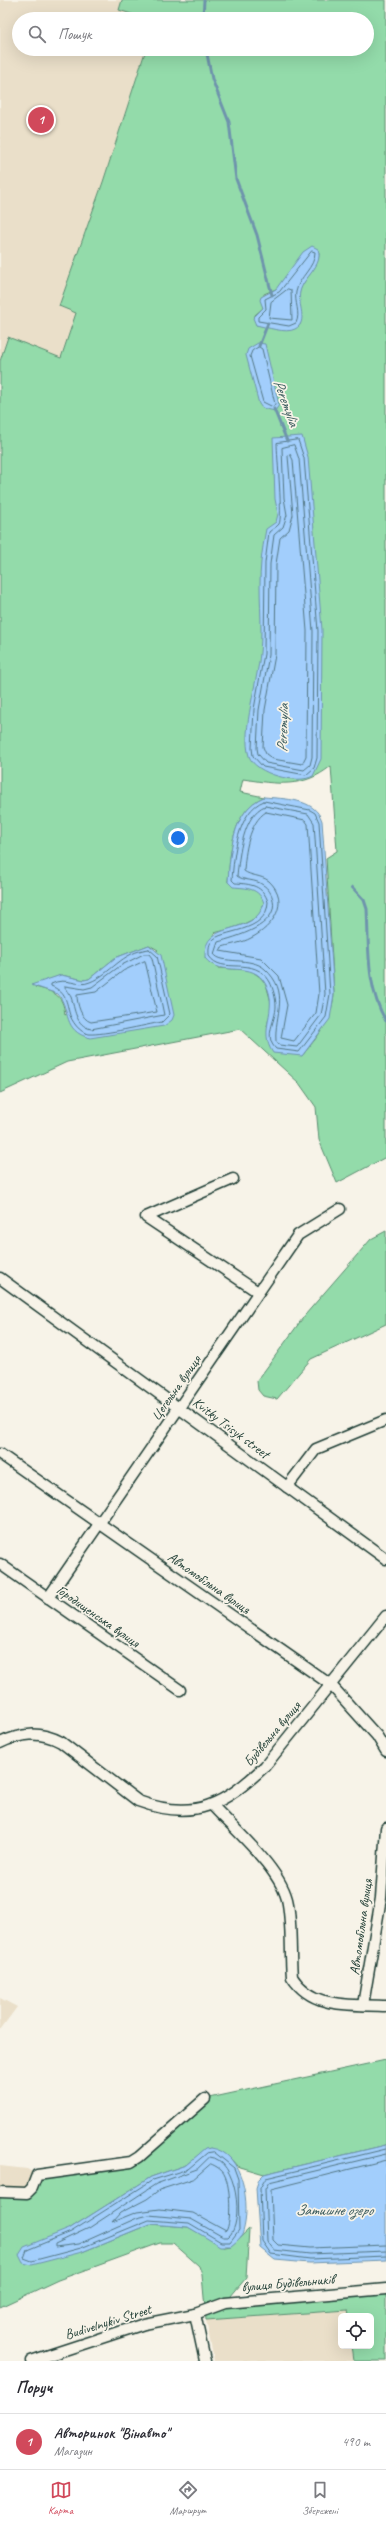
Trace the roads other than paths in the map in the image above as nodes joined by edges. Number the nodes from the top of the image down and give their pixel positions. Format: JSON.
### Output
{"nodes":[{"id":1,"x":233,"y":1179,"type":"dead end"},
{"id":2,"x":340,"y":1209,"type":"dead end"},
{"id":3,"x":0,"y":1278,"type":"edge"},
{"id":4,"x":258,"y":1292,"type":"junction"},
{"id":5,"x":179,"y":1407,"type":"junction"},
{"id":6,"x":386,"y":1420,"type":"edge"},
{"id":7,"x":0,"y":1454,"type":"edge"},
{"id":8,"x":287,"y":1487,"type":"junction"},
{"id":9,"x":100,"y":1523,"type":"junction"},
{"id":10,"x":386,"y":1559,"type":"edge"},
{"id":11,"x":0,"y":1564,"type":"edge"},
{"id":12,"x":48,"y":1598,"type":"junction"},
{"id":13,"x":386,"y":1616,"type":"edge"},
{"id":14,"x":331,"y":1685,"type":"junction"},
{"id":15,"x":180,"y":1690,"type":"dead end"},
{"id":16,"x":0,"y":1743,"type":"edge"},
{"id":17,"x":386,"y":1751,"type":"edge"},
{"id":18,"x":213,"y":1806,"type":"junction"},
{"id":19,"x":386,"y":1828,"type":"edge"},
{"id":20,"x":363,"y":2005,"type":"junction"},
{"id":21,"x":386,"y":2006,"type":"edge"},
{"id":22,"x":205,"y":2099,"type":"dead end"},
{"id":23,"x":0,"y":2192,"type":"edge"},
{"id":24,"x":386,"y":2289,"type":"edge"},
{"id":25,"x":194,"y":2314,"type":"junction"},
{"id":26,"x":31,"y":2361,"type":"edge"},
{"id":27,"x":205,"y":2361,"type":"edge"}],
"edges":[{"from":1,"to":4,"type":"street"},
{"from":2,"to":4,"type":"street","name":"Цегельна вулиця"},
{"from":3,"to":5,"type":"street","name":"Kvitky Tsisyk street"},
{"from":4,"to":5,"type":"street","name":"Цегельна вулиця"},
{"from":5,"to":8,"type":"street","name":"Kvitky Tsisyk street"},
{"from":5,"to":9,"type":"street","name":"Цегельна вулиця"},
{"from":6,"to":8,"type":"street"},
{"from":7,"to":9,"type":"street","name":"Автомобільна вулиця"},
{"from":8,"to":10,"type":"street","name":"Kvitky Tsisyk street"},
{"from":9,"to":12,"type":"street","name":"Цегельна вулиця"},
{"from":9,"to":14,"type":"street","name":"Автомобільна вулиця"},
{"from":11,"to":12,"type":"street","name":"Городищенська вулиця"},
{"from":12,"to":15,"type":"street","name":"Городищенська вулиця"},
{"from":13,"to":14,"type":"street","name":"Будівельна вулиця"},
{"from":14,"to":17,"type":"street","name":"Автомобільна вулиця"},
{"from":14,"to":18,"type":"street","name":"Будівельна вулиця"},
{"from":16,"to":18,"type":"street","name":"Будівельна вулиця"},
{"from":18,"to":20,"type":"street"},
{"from":19,"to":20,"type":"street","name":"Автомобільна вулиця"},
{"from":20,"to":21,"type":"street"},
{"from":22,"to":23,"type":"street"},
{"from":24,"to":25,"type":"street","name":"вулиця Будівельників"},
{"from":25,"to":26,"type":"street","name":"Budivelnykiv Street"},
{"from":25,"to":27,"type":"street"}]}
